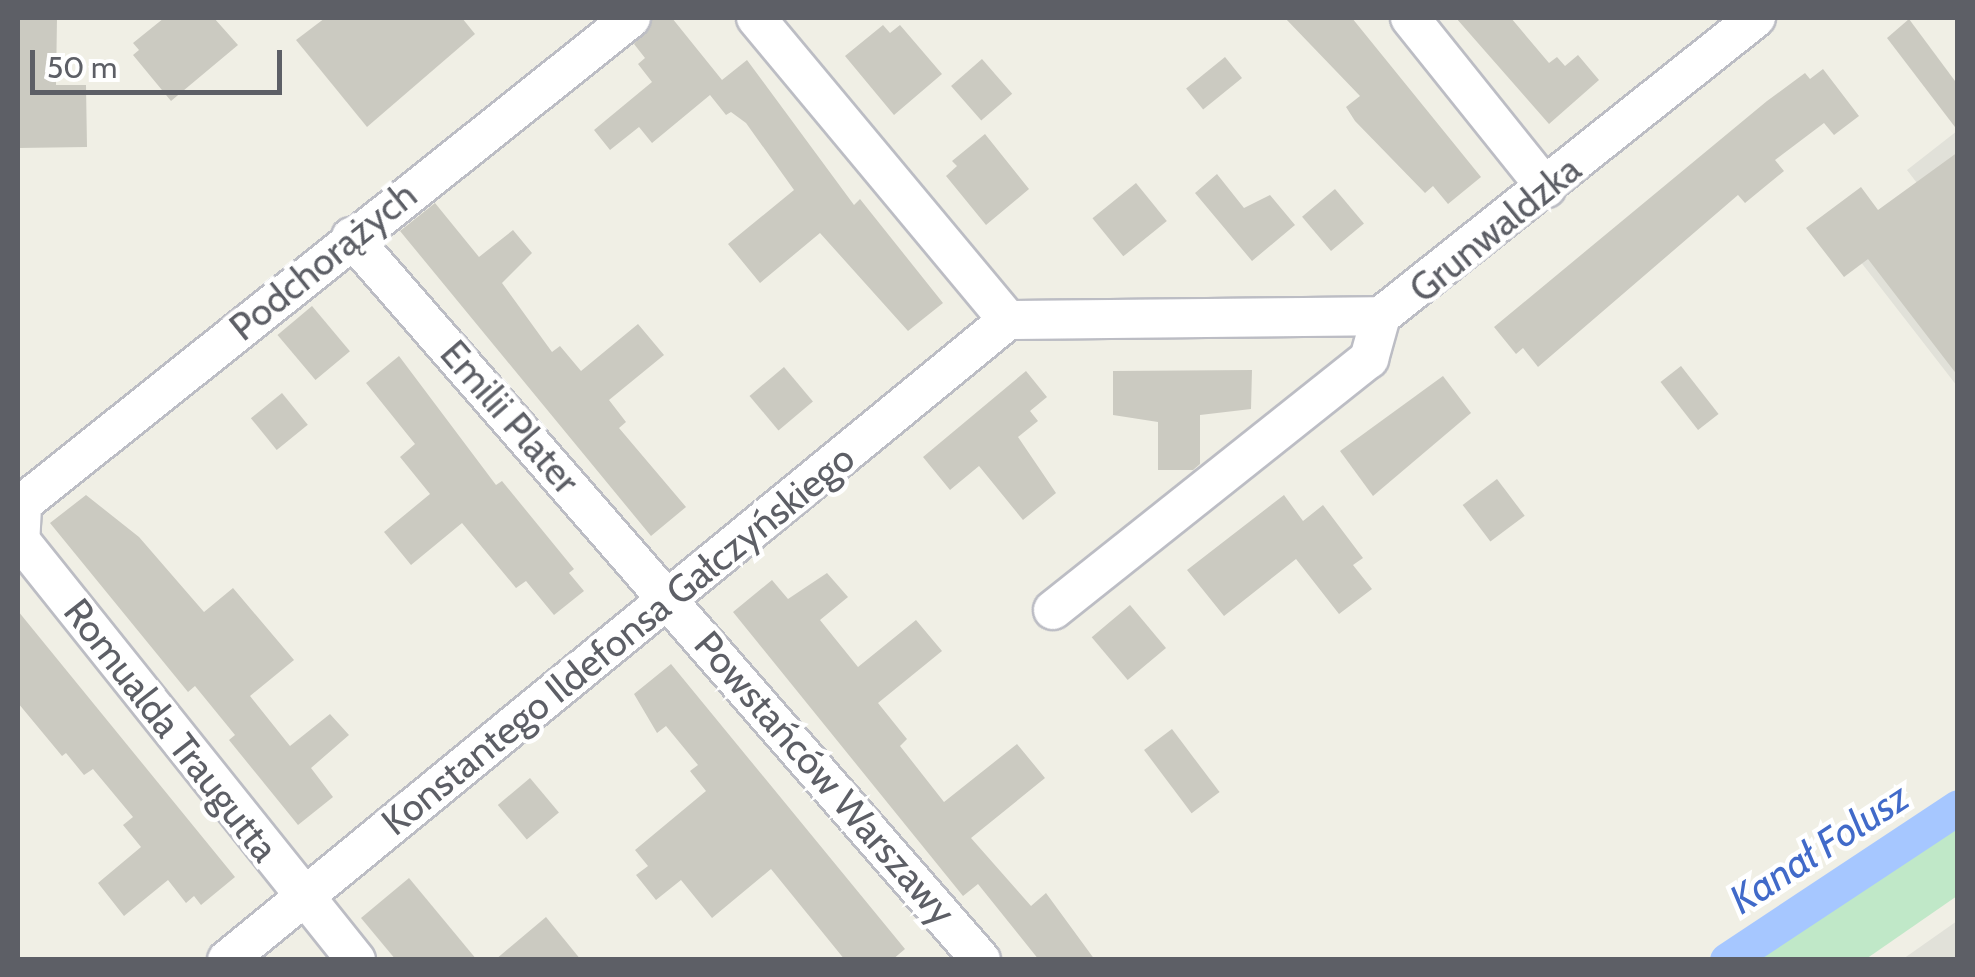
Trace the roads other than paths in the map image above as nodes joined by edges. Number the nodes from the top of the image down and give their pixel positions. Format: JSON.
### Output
{"nodes":[{"id":1,"x":631,"y":18,"type":"edge"},
{"id":2,"x":756,"y":18,"type":"edge"},
{"id":3,"x":1410,"y":18,"type":"edge"},
{"id":4,"x":1756,"y":18,"type":"edge"},
{"id":5,"x":1546,"y":188,"type":"junction"},
{"id":6,"x":351,"y":236,"type":"junction"},
{"id":7,"x":1381,"y":316,"type":"junction"},
{"id":8,"x":1008,"y":320,"type":"junction"},
{"id":9,"x":20,"y":507,"type":"edge"},
{"id":10,"x":669,"y":597,"type":"junction"},
{"id":11,"x":1053,"y":610,"type":"dead end"},
{"id":12,"x":306,"y":899,"type":"junction"},
{"id":13,"x":228,"y":960,"type":"edge"},
{"id":14,"x":356,"y":960,"type":"edge"},
{"id":15,"x":980,"y":960,"type":"edge"}],
"edges":[{"from":1,"to":6,"type":"street","name":"Podchorążych"},
{"from":2,"to":8,"type":"street"},
{"from":3,"to":5,"type":"street"},
{"from":4,"to":5,"type":"street","name":"Grunwaldzka"},
{"from":5,"to":7,"type":"street","name":"Grunwaldzka"},
{"from":6,"to":9,"type":"street","name":"Podchorążych"},
{"from":6,"to":10,"type":"street","name":"Emilii Plater"},
{"from":7,"to":8,"type":"street","name":"Grunwaldzka"},
{"from":7,"to":11,"type":"street"},
{"from":8,"to":10,"type":"street","name":"Konstantego Ildefonsa Gałczyńskiego"},
{"from":9,"to":12,"type":"street","name":"Romualda Traugutta"},
{"from":10,"to":12,"type":"street","name":"Konstantego Ildefonsa Gałczyńskiego"},
{"from":10,"to":15,"type":"street","name":"Powstańców Warszawy"},
{"from":12,"to":13,"type":"street","name":"Konstantego Ildefonsa Gałczyńskiego"},
{"from":12,"to":14,"type":"street","name":"Romualda Traugutta"}]}
